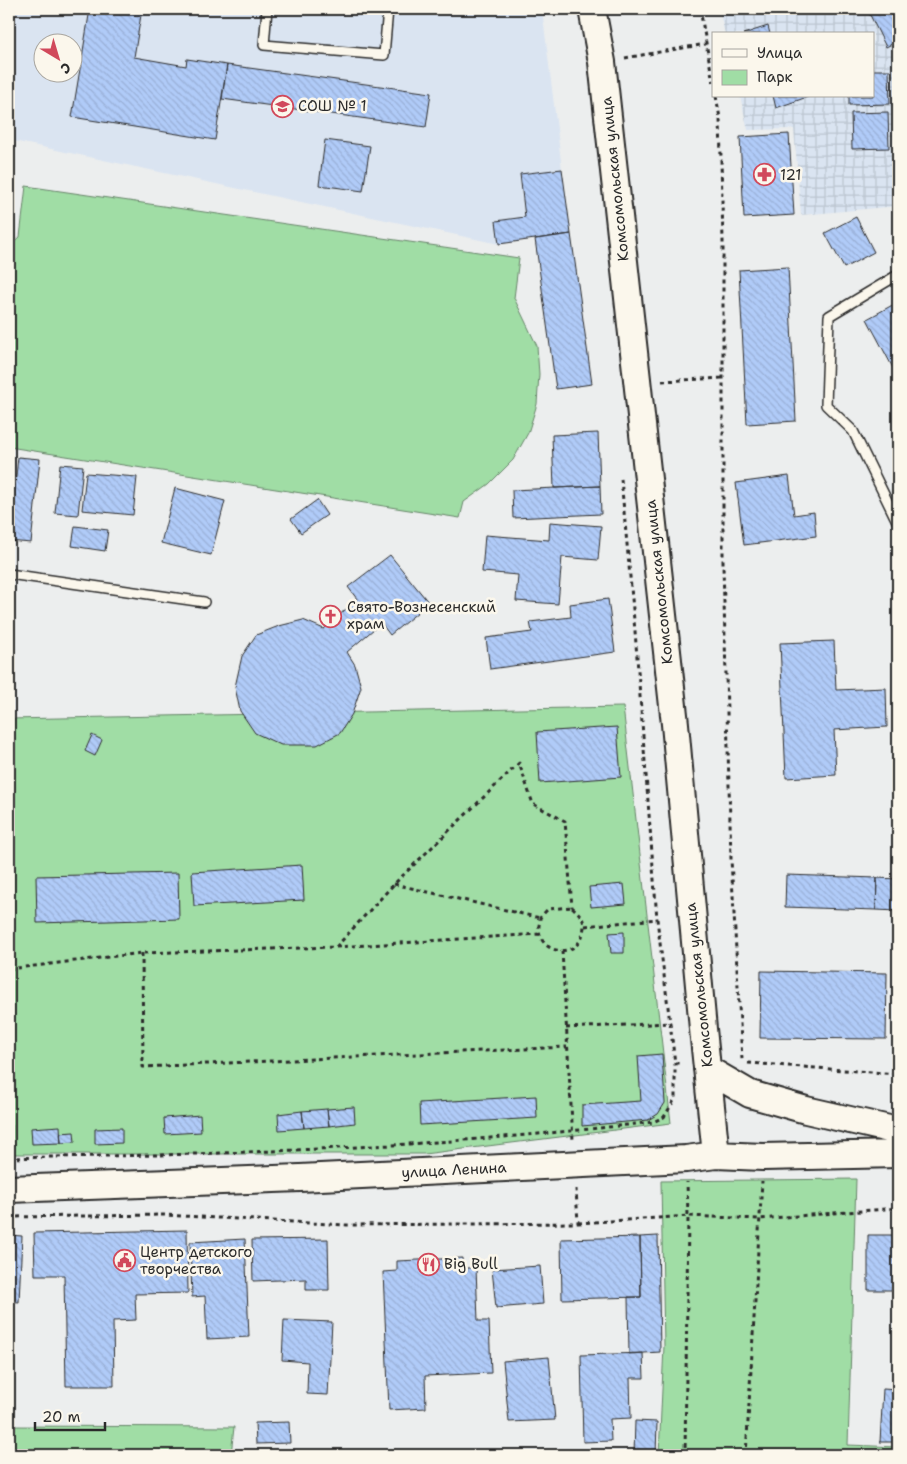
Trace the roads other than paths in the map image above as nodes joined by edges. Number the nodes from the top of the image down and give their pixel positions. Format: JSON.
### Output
{"nodes":[{"id":1,"x":268,"y":9,"type":"edge"},
{"id":2,"x":388,"y":9,"type":"edge"},
{"id":3,"x":592,"y":9,"type":"edge"},
{"id":4,"x":896,"y":276,"type":"dead end"},
{"id":5,"x":898,"y":523,"type":"edge"},
{"id":6,"x":9,"y":574,"type":"edge"},
{"id":7,"x":204,"y":602,"type":"dead end"},
{"id":8,"x":707,"y":1069,"type":"junction"},
{"id":9,"x":898,"y":1132,"type":"edge"},
{"id":10,"x":898,"y":1154,"type":"edge"},
{"id":11,"x":716,"y":1156,"type":"junction"},
{"id":12,"x":9,"y":1189,"type":"edge"}],
"edges":[{"from":1,"to":2,"type":"lane"},
{"from":3,"to":8,"type":"street","name":"Комсомольская улица"},
{"from":4,"to":5,"type":"lane"},
{"from":6,"to":7,"type":"lane"},
{"from":8,"to":9,"type":"street"},
{"from":8,"to":11,"type":"street","name":"Комсомольская улица"},
{"from":10,"to":11,"type":"street","name":"улица Ленина"},
{"from":11,"to":12,"type":"street","name":"улица Ленина"}]}
